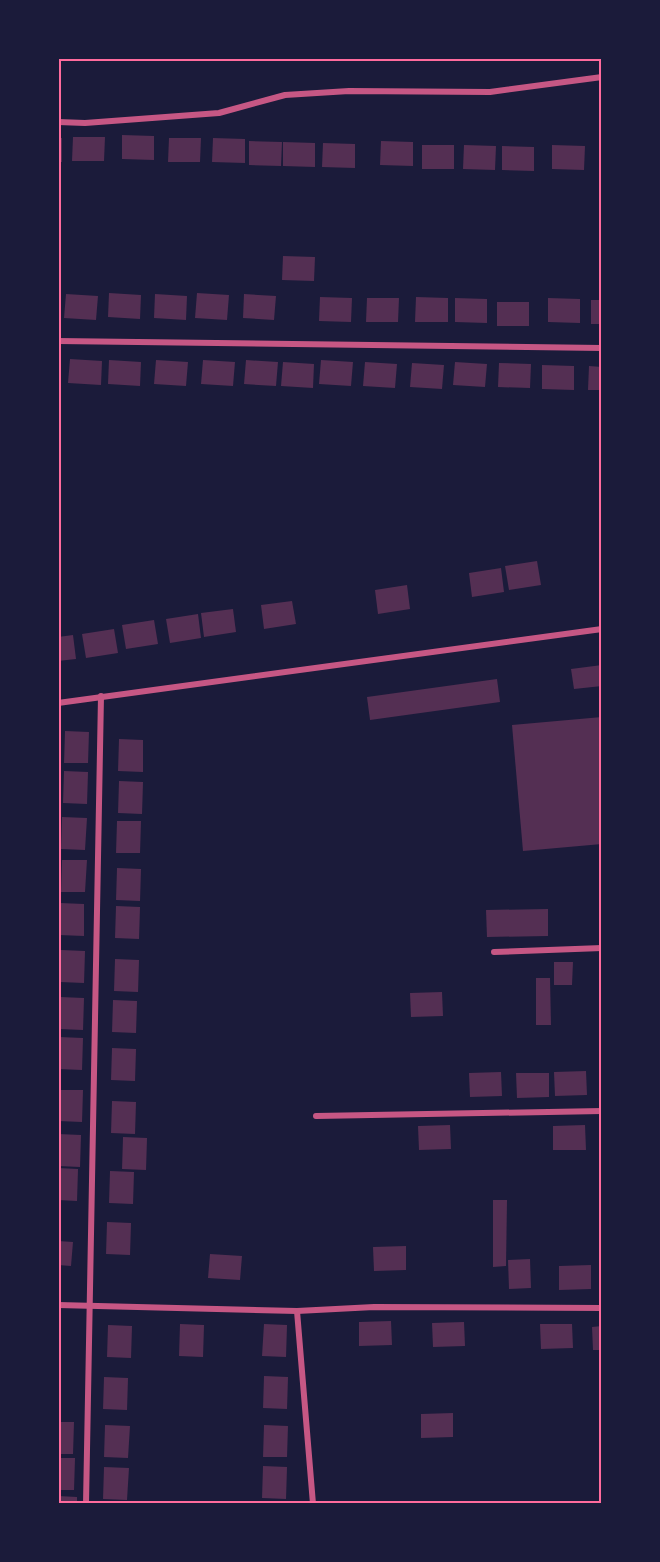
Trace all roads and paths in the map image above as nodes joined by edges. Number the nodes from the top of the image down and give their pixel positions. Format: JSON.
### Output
{"nodes":[{"id":1,"x":602,"y":76,"type":"edge"},
{"id":2,"x":58,"y":122,"type":"edge"},
{"id":3,"x":58,"y":341,"type":"edge"},
{"id":4,"x":602,"y":348,"type":"edge"},
{"id":5,"x":602,"y":629,"type":"edge"},
{"id":6,"x":102,"y":696,"type":"junction"},
{"id":7,"x":58,"y":703,"type":"edge"},
{"id":8,"x":602,"y":948,"type":"edge"},
{"id":9,"x":494,"y":952,"type":"dead end"},
{"id":10,"x":602,"y":1111,"type":"edge"},
{"id":11,"x":316,"y":1116,"type":"dead end"},
{"id":12,"x":58,"y":1305,"type":"edge"},
{"id":13,"x":91,"y":1307,"type":"junction"},
{"id":14,"x":602,"y":1308,"type":"edge"},
{"id":15,"x":297,"y":1311,"type":"junction"},
{"id":16,"x":86,"y":1503,"type":"edge"},
{"id":17,"x":313,"y":1503,"type":"edge"}],
"edges":[{"from":1,"to":2,"type":"street"},
{"from":3,"to":4,"type":"street"},
{"from":5,"to":6,"type":"street"},
{"from":6,"to":7,"type":"street"},
{"from":6,"to":13,"type":"street"},
{"from":8,"to":9,"type":"street"},
{"from":10,"to":11,"type":"street"},
{"from":12,"to":13,"type":"street"},
{"from":13,"to":15,"type":"street"},
{"from":13,"to":16,"type":"street"},
{"from":14,"to":15,"type":"street"},
{"from":15,"to":17,"type":"street"}]}
